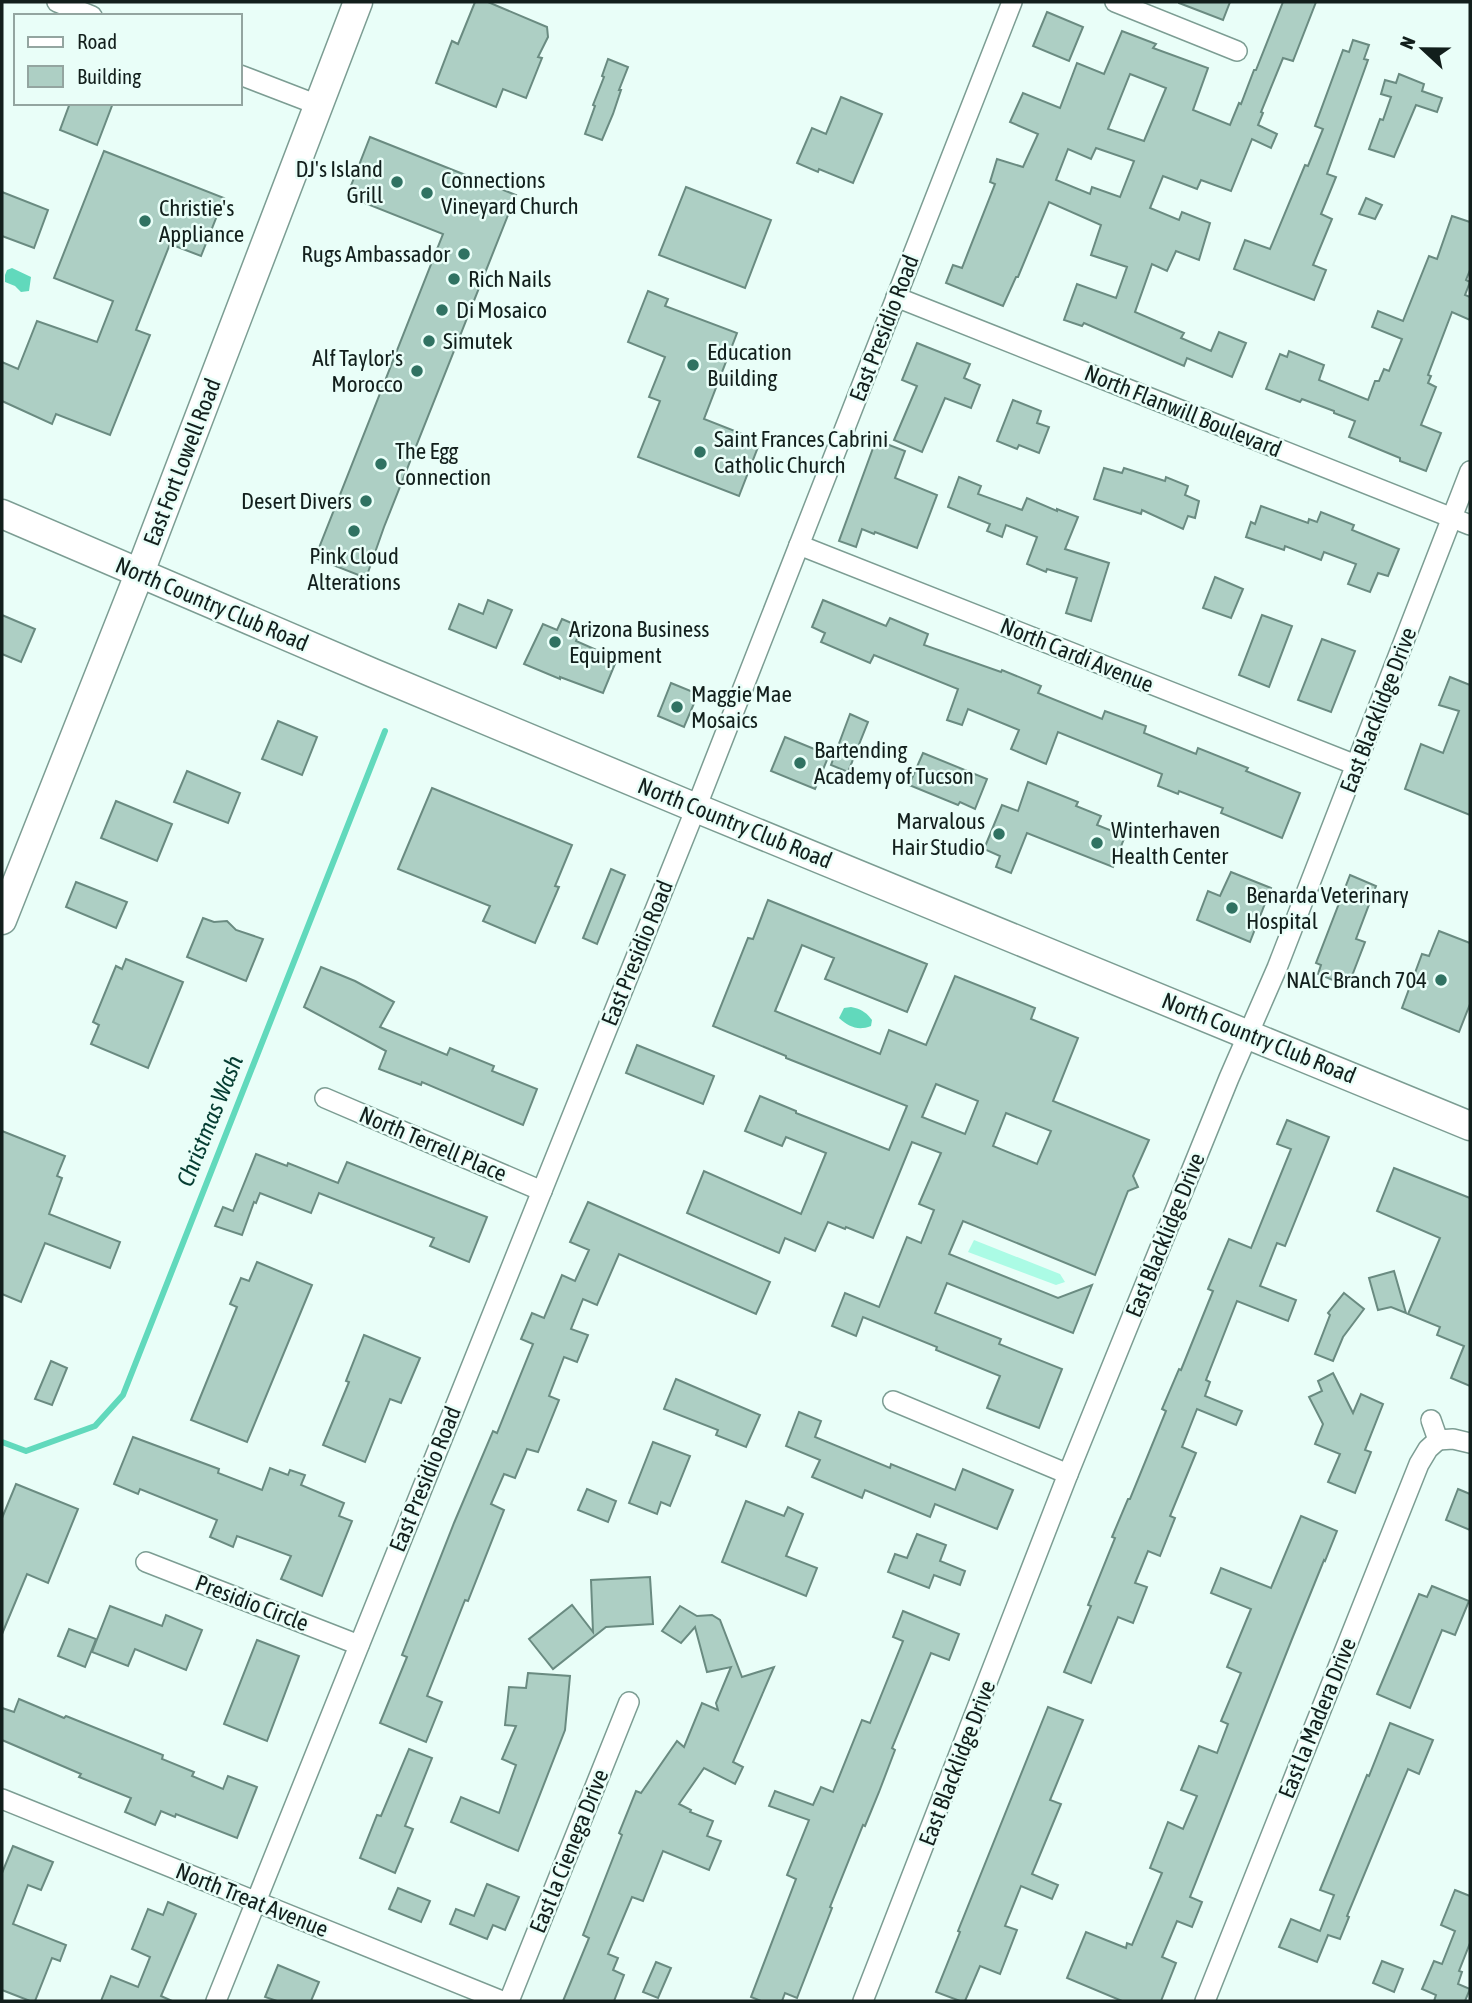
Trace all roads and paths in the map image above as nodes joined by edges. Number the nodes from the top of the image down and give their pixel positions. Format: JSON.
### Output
{"nodes":[{"id":1,"x":57,"y":2,"type":"edge"},
{"id":2,"x":358,"y":2,"type":"edge"},
{"id":3,"x":1012,"y":2,"type":"edge"},
{"id":4,"x":1115,"y":2,"type":"edge"},
{"id":5,"x":87,"y":14,"type":"edge"},
{"id":6,"x":1237,"y":51,"type":"dead end"},
{"id":7,"x":242,"y":76,"type":"edge"},
{"id":8,"x":318,"y":105,"type":"junction"},
{"id":9,"x":896,"y":297,"type":"junction"},
{"id":10,"x":1470,"y":471,"type":"edge"},
{"id":11,"x":2,"y":514,"type":"edge"},
{"id":12,"x":1461,"y":521,"type":"edge"},
{"id":13,"x":799,"y":545,"type":"junction"},
{"id":14,"x":139,"y":572,"type":"junction"},
{"id":15,"x":1356,"y":765,"type":"junction"},
{"id":16,"x":696,"y":808,"type":"junction"},
{"id":17,"x":2,"y":920,"type":"edge"},
{"id":18,"x":1249,"y":1034,"type":"junction"},
{"id":19,"x":325,"y":1098,"type":"dead end"},
{"id":20,"x":1470,"y":1126,"type":"edge"},
{"id":21,"x":541,"y":1191,"type":"junction"},
{"id":22,"x":893,"y":1401,"type":"dead end"},
{"id":23,"x":1431,"y":1420,"type":"dead end"},
{"id":24,"x":1438,"y":1440,"type":"junction"},
{"id":25,"x":1470,"y":1443,"type":"edge"},
{"id":26,"x":1068,"y":1474,"type":"junction"},
{"id":27,"x":146,"y":1562,"type":"dead end"},
{"id":28,"x":359,"y":1645,"type":"junction"},
{"id":29,"x":629,"y":1702,"type":"dead end"},
{"id":30,"x":2,"y":1799,"type":"edge"},
{"id":31,"x":255,"y":1902,"type":"junction"},
{"id":32,"x":216,"y":2001,"type":"edge"},
{"id":33,"x":502,"y":2001,"type":"edge"},
{"id":34,"x":509,"y":2001,"type":"edge"},
{"id":35,"x":863,"y":2001,"type":"edge"},
{"id":36,"x":1205,"y":2001,"type":"edge"}],
"edges":[{"from":1,"to":5,"type":"street"},
{"from":2,"to":8,"type":"main road","name":"East Fort Lowell Road"},
{"from":3,"to":9,"type":"street","name":"East Presidio Road"},
{"from":4,"to":6,"type":"street"},
{"from":7,"to":8,"type":"street"},
{"from":8,"to":14,"type":"main road","name":"East Fort Lowell Road"},
{"from":9,"to":12,"type":"street","name":"North Flanwill Boulevard"},
{"from":9,"to":13,"type":"street","name":"East Presidio Road"},
{"from":10,"to":12,"type":"street","name":"East Blacklidge Drive"},
{"from":11,"to":14,"type":"main road","name":"North Country Club Road"},
{"from":12,"to":15,"type":"street","name":"East Blacklidge Drive"},
{"from":13,"to":15,"type":"street","name":"North Cardi Avenue"},
{"from":13,"to":16,"type":"street","name":"East Presidio Road"},
{"from":14,"to":16,"type":"main road","name":"North Country Club Road"},
{"from":14,"to":17,"type":"main road","name":"East Fort Lowell Road"},
{"from":15,"to":18,"type":"street","name":"East Blacklidge Drive"},
{"from":16,"to":18,"type":"main road","name":"North Country Club Road"},
{"from":16,"to":21,"type":"street","name":"East Presidio Road"},
{"from":18,"to":20,"type":"main road","name":"North Country Club Road"},
{"from":18,"to":26,"type":"street","name":"East Blacklidge Drive"},
{"from":19,"to":21,"type":"street","name":"North Terrell Place"},
{"from":21,"to":28,"type":"street","name":"East Presidio Road"},
{"from":22,"to":26,"type":"street"},
{"from":23,"to":24,"type":"street"},
{"from":24,"to":25,"type":"street"},
{"from":24,"to":36,"type":"street","name":"East la Madera Drive"},
{"from":26,"to":35,"type":"street","name":"East Blacklidge Drive"},
{"from":27,"to":28,"type":"street","name":"Presidio Circle"},
{"from":28,"to":31,"type":"street","name":"East Presidio Road"},
{"from":29,"to":34,"type":"street","name":"East la Cienega Drive"},
{"from":30,"to":31,"type":"street","name":"North Treat Avenue"},
{"from":31,"to":32,"type":"street","name":"East Presidio Road"},
{"from":31,"to":33,"type":"street","name":"North Treat Avenue"}]}
